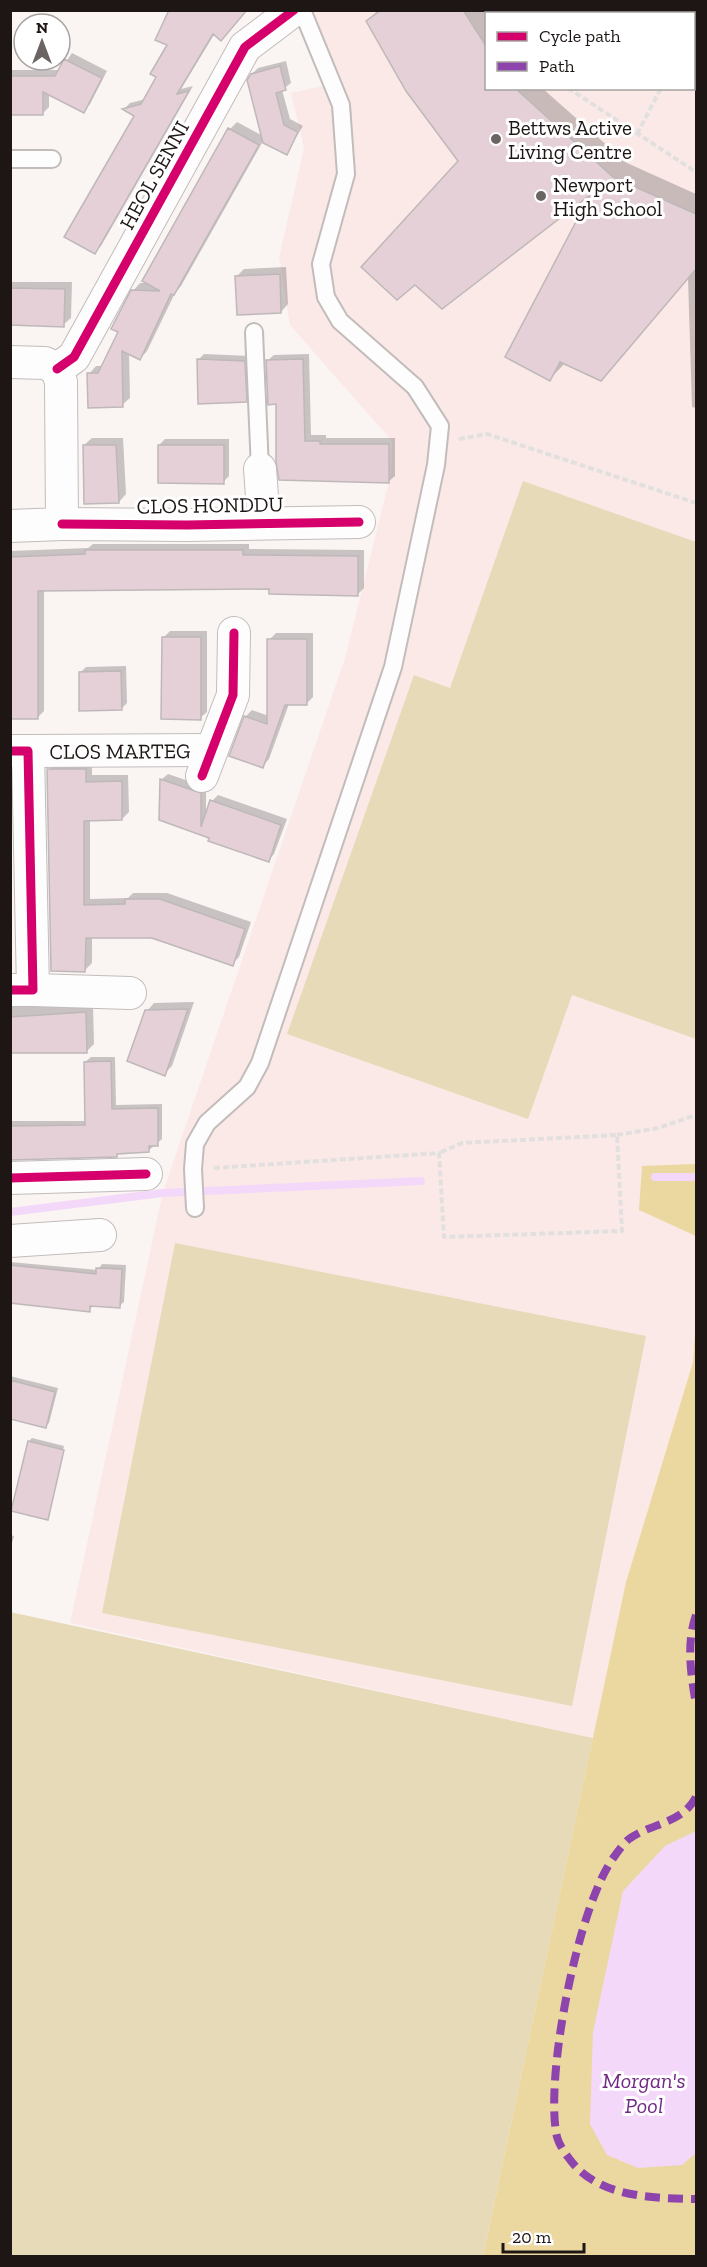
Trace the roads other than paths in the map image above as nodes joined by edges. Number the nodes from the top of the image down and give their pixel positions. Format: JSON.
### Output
{"nodes":[{"id":1,"x":283,"y":14,"type":"edge"},
{"id":2,"x":10,"y":159,"type":"edge"},
{"id":3,"x":52,"y":159,"type":"dead end"},
{"id":4,"x":254,"y":332,"type":"dead end"},
{"id":5,"x":10,"y":362,"type":"edge"},
{"id":6,"x":57,"y":369,"type":"junction"},
{"id":7,"x":260,"y":469,"type":"joint"},
{"id":8,"x":359,"y":522,"type":"dead end"},
{"id":9,"x":264,"y":523,"type":"junction"},
{"id":10,"x":62,"y":524,"type":"junction"},
{"id":11,"x":10,"y":526,"type":"edge"},
{"id":12,"x":234,"y":633,"type":"dead end"},
{"id":13,"x":19,"y":751,"type":"edge"},
{"id":14,"x":22,"y":990,"type":"edge"},
{"id":15,"x":130,"y":993,"type":"dead end"},
{"id":16,"x":146,"y":1174,"type":"dead end"},
{"id":17,"x":10,"y":1178,"type":"edge"},
{"id":18,"x":195,"y":1208,"type":"dead end"},
{"id":19,"x":100,"y":1235,"type":"dead end"},
{"id":20,"x":10,"y":1241,"type":"edge"}],
"edges":[{"from":1,"to":6,"type":"street","name":"HEOL SENNI"},
{"from":1,"to":18,"type":"lane"},
{"from":2,"to":3,"type":"lane"},
{"from":4,"to":7,"type":"lane"},
{"from":5,"to":6,"type":"street"},
{"from":6,"to":10,"type":"street"},
{"from":7,"to":9,"type":"street","name":"CLOS HONDDU"},
{"from":8,"to":9,"type":"street","name":"CLOS HONDDU"},
{"from":9,"to":10,"type":"street","name":"CLOS HONDDU"},
{"from":10,"to":11,"type":"street"},
{"from":12,"to":13,"type":"street","name":"CLOS MARTEG"},
{"from":13,"to":14,"type":"street"},
{"from":14,"to":15,"type":"street"},
{"from":16,"to":17,"type":"street"},
{"from":19,"to":20,"type":"street"}]}
